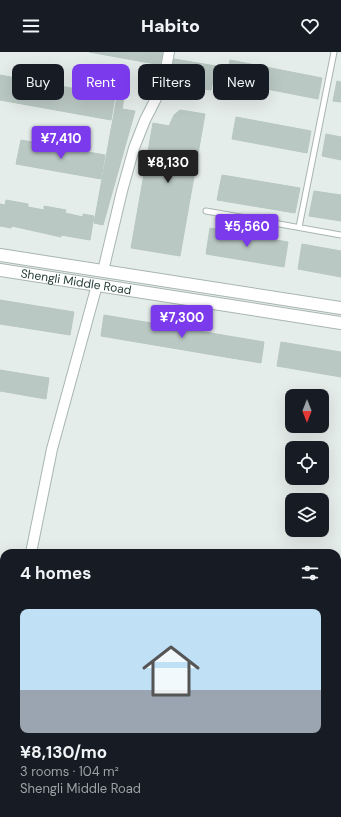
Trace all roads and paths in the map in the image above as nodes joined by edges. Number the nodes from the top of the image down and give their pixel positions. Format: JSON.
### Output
{"nodes":[{"id":1,"x":169,"y":52,"type":"edge"},
{"id":2,"x":334,"y":52,"type":"edge"},
{"id":3,"x":206,"y":211,"type":"dead end"},
{"id":4,"x":299,"y":227,"type":"junction"},
{"id":5,"x":341,"y":235,"type":"edge"},
{"id":6,"x":0,"y":255,"type":"edge"},
{"id":7,"x":0,"y":270,"type":"edge"},
{"id":8,"x":103,"y":271,"type":"junction"},
{"id":9,"x":97,"y":285,"type":"junction"},
{"id":10,"x":341,"y":308,"type":"edge"},
{"id":11,"x":341,"y":323,"type":"edge"},
{"id":12,"x":32,"y":549,"type":"edge"}],
"edges":[{"from":1,"to":8,"type":"street"},
{"from":2,"to":4,"type":"lane"},
{"from":3,"to":4,"type":"lane"},
{"from":4,"to":5,"type":"lane"},
{"from":6,"to":8,"type":"street","name":"Shengli Middle Road"},
{"from":7,"to":9,"type":"street","name":"Shengli Middle Road"},
{"from":8,"to":10,"type":"street","name":"Shengli Middle Road"},
{"from":9,"to":11,"type":"street","name":"Shengli Middle Road"},
{"from":9,"to":12,"type":"street"}]}
